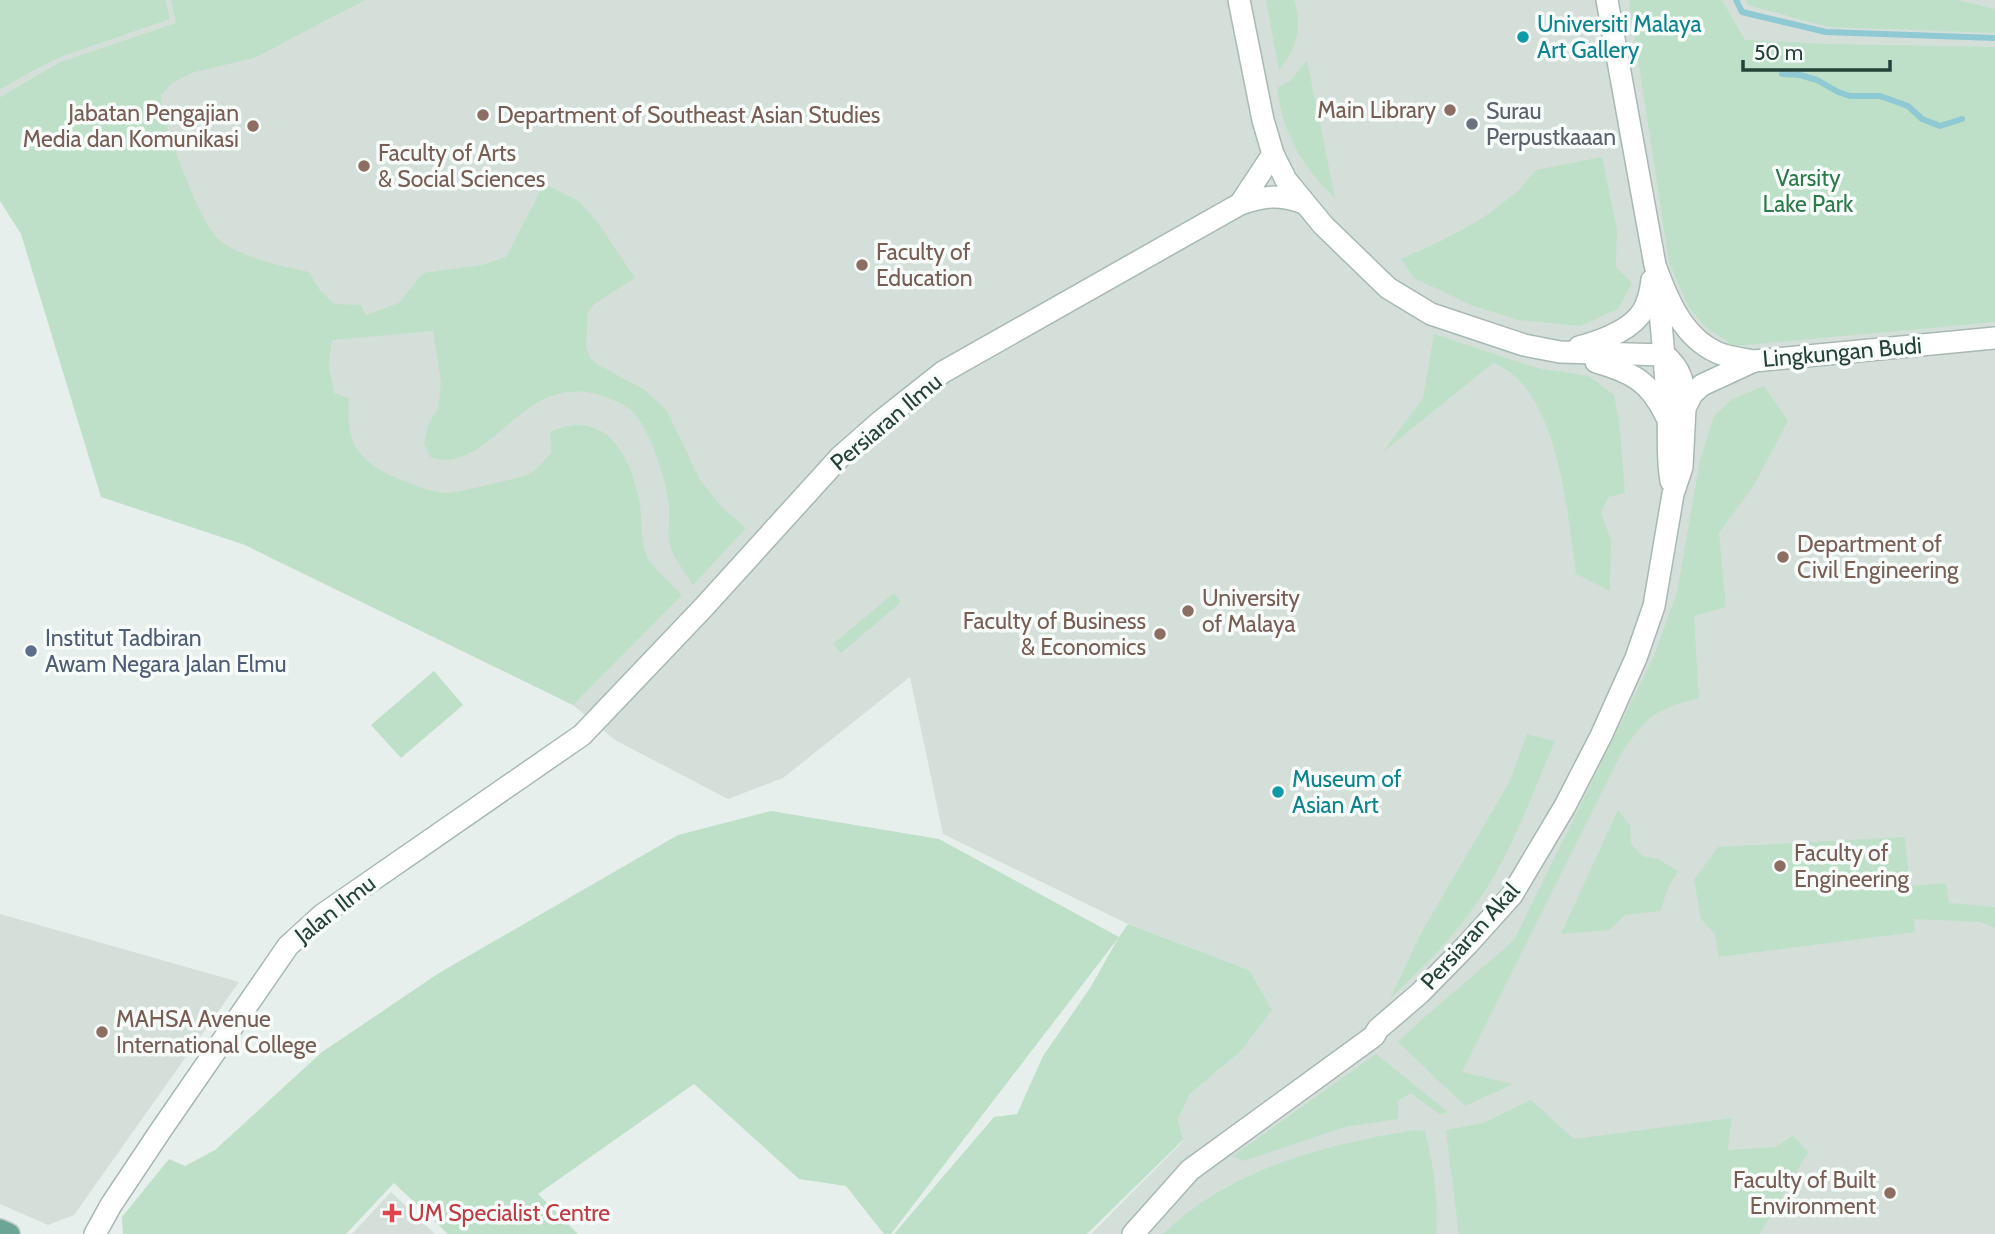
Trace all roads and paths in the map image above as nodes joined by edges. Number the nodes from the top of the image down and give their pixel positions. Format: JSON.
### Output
{"nodes":[{"id":1,"x":1239,"y":0,"type":"edge"},
{"id":2,"x":1607,"y":0,"type":"edge"},
{"id":3,"x":1273,"y":154,"type":"junction"},
{"id":4,"x":1304,"y":203,"type":"junction"},
{"id":5,"x":1240,"y":204,"type":"junction"},
{"id":6,"x":1655,"y":265,"type":"junction"},
{"id":7,"x":1995,"y":338,"type":"edge"},
{"id":8,"x":1560,"y":352,"type":"junction"},
{"id":9,"x":1665,"y":355,"type":"junction"},
{"id":10,"x":1754,"y":361,"type":"junction"},
{"id":11,"x":1677,"y":414,"type":"junction"},
{"id":12,"x":596,"y":720,"type":"joint"},
{"id":13,"x":0,"y":1230,"type":"edge"},
{"id":14,"x":9,"y":1234,"type":"edge"},
{"id":15,"x":94,"y":1234,"type":"edge"},
{"id":16,"x":1133,"y":1234,"type":"edge"}],
"edges":[{"from":1,"to":3,"type":"street"},
{"from":2,"to":6,"type":"street","name":"Lingkungan Budi"},
{"from":3,"to":4,"type":"street"},
{"from":3,"to":5,"type":"street","name":"Persiaran Ilmu"},
{"from":4,"to":5,"type":"street","name":"Persiaran Ilmu"},
{"from":4,"to":8,"type":"street"},
{"from":5,"to":12,"type":"street","name":"Persiaran Ilmu"},
{"from":6,"to":8,"type":"street"},
{"from":6,"to":9,"type":"street","name":"Lingkungan Budi"},
{"from":6,"to":10,"type":"street","name":"Lingkungan Budi"},
{"from":7,"to":10,"type":"street","name":"Lingkungan Budi"},
{"from":8,"to":9,"type":"street"},
{"from":8,"to":11,"type":"street"},
{"from":9,"to":11,"type":"street","name":"Persiaran Akal"},
{"from":10,"to":11,"type":"street"},
{"from":11,"to":16,"type":"street","name":"Persiaran Akal"},
{"from":12,"to":15,"type":"street","name":"Jalan Ilmu"},
{"from":13,"to":14,"type":"main road"}]}
